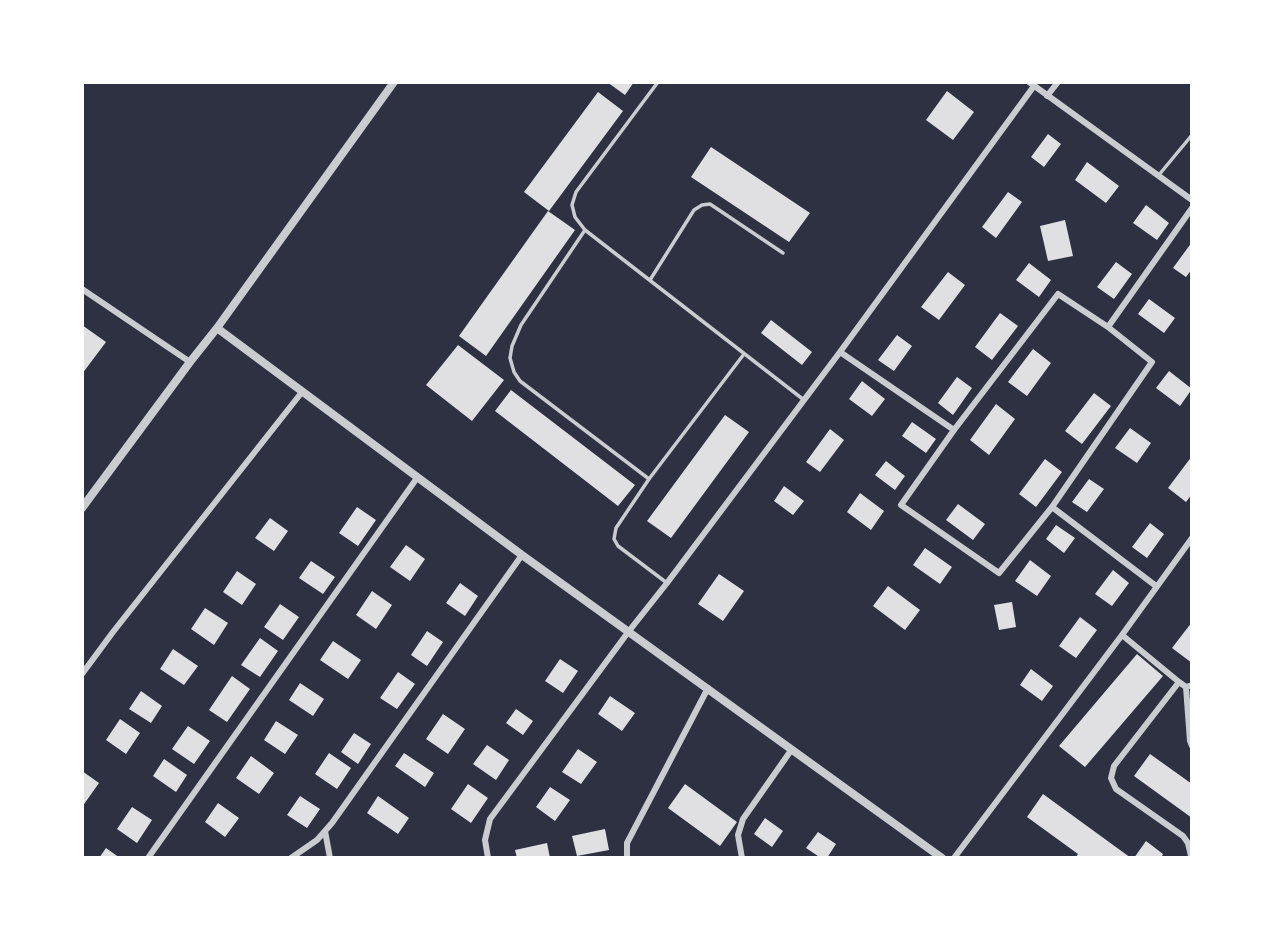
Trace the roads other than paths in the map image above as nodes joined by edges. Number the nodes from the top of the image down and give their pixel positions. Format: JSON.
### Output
{"nodes":[{"id":1,"x":394,"y":82,"type":"edge"},
{"id":2,"x":658,"y":82,"type":"edge"},
{"id":3,"x":1058,"y":82,"type":"edge"},
{"id":4,"x":1031,"y":84,"type":"edge"},
{"id":5,"x":1048,"y":96,"type":"junction"},
{"id":6,"x":1192,"y":135,"type":"edge"},
{"id":7,"x":1158,"y":176,"type":"junction"},
{"id":8,"x":1192,"y":200,"type":"edge"},
{"id":9,"x":1192,"y":208,"type":"edge"},
{"id":10,"x":585,"y":230,"type":"junction"},
{"id":11,"x":783,"y":253,"type":"dead end"},
{"id":12,"x":650,"y":280,"type":"junction"},
{"id":13,"x":82,"y":289,"type":"edge"},
{"id":14,"x":1108,"y":327,"type":"junction"},
{"id":15,"x":217,"y":328,"type":"junction"},
{"id":16,"x":840,"y":352,"type":"junction"},
{"id":17,"x":744,"y":354,"type":"junction"},
{"id":18,"x":190,"y":362,"type":"junction"},
{"id":19,"x":302,"y":392,"type":"junction"},
{"id":20,"x":804,"y":400,"type":"junction"},
{"id":21,"x":954,"y":430,"type":"junction"},
{"id":22,"x":417,"y":478,"type":"junction"},
{"id":23,"x":649,"y":479,"type":"junction"},
{"id":24,"x":82,"y":508,"type":"edge"},
{"id":25,"x":1052,"y":508,"type":"junction"},
{"id":26,"x":1192,"y":538,"type":"edge"},
{"id":27,"x":522,"y":555,"type":"junction"},
{"id":28,"x":667,"y":583,"type":"junction"},
{"id":29,"x":1156,"y":586,"type":"junction"},
{"id":30,"x":629,"y":631,"type":"junction"},
{"id":31,"x":1122,"y":635,"type":"junction"},
{"id":32,"x":82,"y":674,"type":"edge"},
{"id":33,"x":1179,"y":682,"type":"junction"},
{"id":34,"x":1189,"y":686,"type":"edge"},
{"id":35,"x":708,"y":688,"type":"junction"},
{"id":36,"x":1192,"y":746,"type":"edge"},
{"id":37,"x":792,"y":749,"type":"junction"},
{"id":38,"x":325,"y":831,"type":"junction"},
{"id":39,"x":148,"y":858,"type":"edge"},
{"id":40,"x":291,"y":858,"type":"edge"},
{"id":41,"x":330,"y":858,"type":"edge"},
{"id":42,"x":488,"y":858,"type":"edge"},
{"id":43,"x":627,"y":858,"type":"edge"},
{"id":44,"x":742,"y":858,"type":"edge"},
{"id":45,"x":942,"y":858,"type":"edge"},
{"id":46,"x":954,"y":858,"type":"edge"},
{"id":47,"x":1189,"y":858,"type":"edge"}],
"edges":[{"from":1,"to":15,"type":"street"},
{"from":2,"to":10,"type":"lane"},
{"from":3,"to":5,"type":"street"},
{"from":4,"to":5,"type":"street"},
{"from":4,"to":16,"type":"street"},
{"from":5,"to":7,"type":"street"},
{"from":6,"to":7,"type":"lane"},
{"from":7,"to":8,"type":"street"},
{"from":9,"to":14,"type":"street"},
{"from":10,"to":12,"type":"lane"},
{"from":10,"to":23,"type":"lane"},
{"from":11,"to":12,"type":"lane"},
{"from":12,"to":17,"type":"lane"},
{"from":13,"to":18,"type":"street"},
{"from":14,"to":21,"type":"street"},
{"from":14,"to":25,"type":"street"},
{"from":15,"to":18,"type":"street"},
{"from":15,"to":19,"type":"street"},
{"from":16,"to":20,"type":"street"},
{"from":16,"to":21,"type":"street"},
{"from":17,"to":20,"type":"lane"},
{"from":17,"to":23,"type":"lane"},
{"from":18,"to":24,"type":"street"},
{"from":19,"to":22,"type":"street"},
{"from":19,"to":32,"type":"street"},
{"from":20,"to":28,"type":"street"},
{"from":21,"to":25,"type":"street"},
{"from":22,"to":27,"type":"street"},
{"from":22,"to":39,"type":"street"},
{"from":23,"to":28,"type":"lane"},
{"from":25,"to":29,"type":"street"},
{"from":26,"to":29,"type":"street"},
{"from":27,"to":30,"type":"street"},
{"from":27,"to":38,"type":"street"},
{"from":28,"to":30,"type":"street"},
{"from":29,"to":31,"type":"street"},
{"from":30,"to":35,"type":"street"},
{"from":30,"to":42,"type":"street"},
{"from":31,"to":33,"type":"street"},
{"from":31,"to":46,"type":"street"},
{"from":33,"to":34,"type":"street"},
{"from":33,"to":47,"type":"street"},
{"from":34,"to":36,"type":"street"},
{"from":35,"to":37,"type":"street"},
{"from":35,"to":43,"type":"street"},
{"from":37,"to":44,"type":"street"},
{"from":37,"to":45,"type":"street"},
{"from":38,"to":40,"type":"street"},
{"from":38,"to":41,"type":"street"}]}
